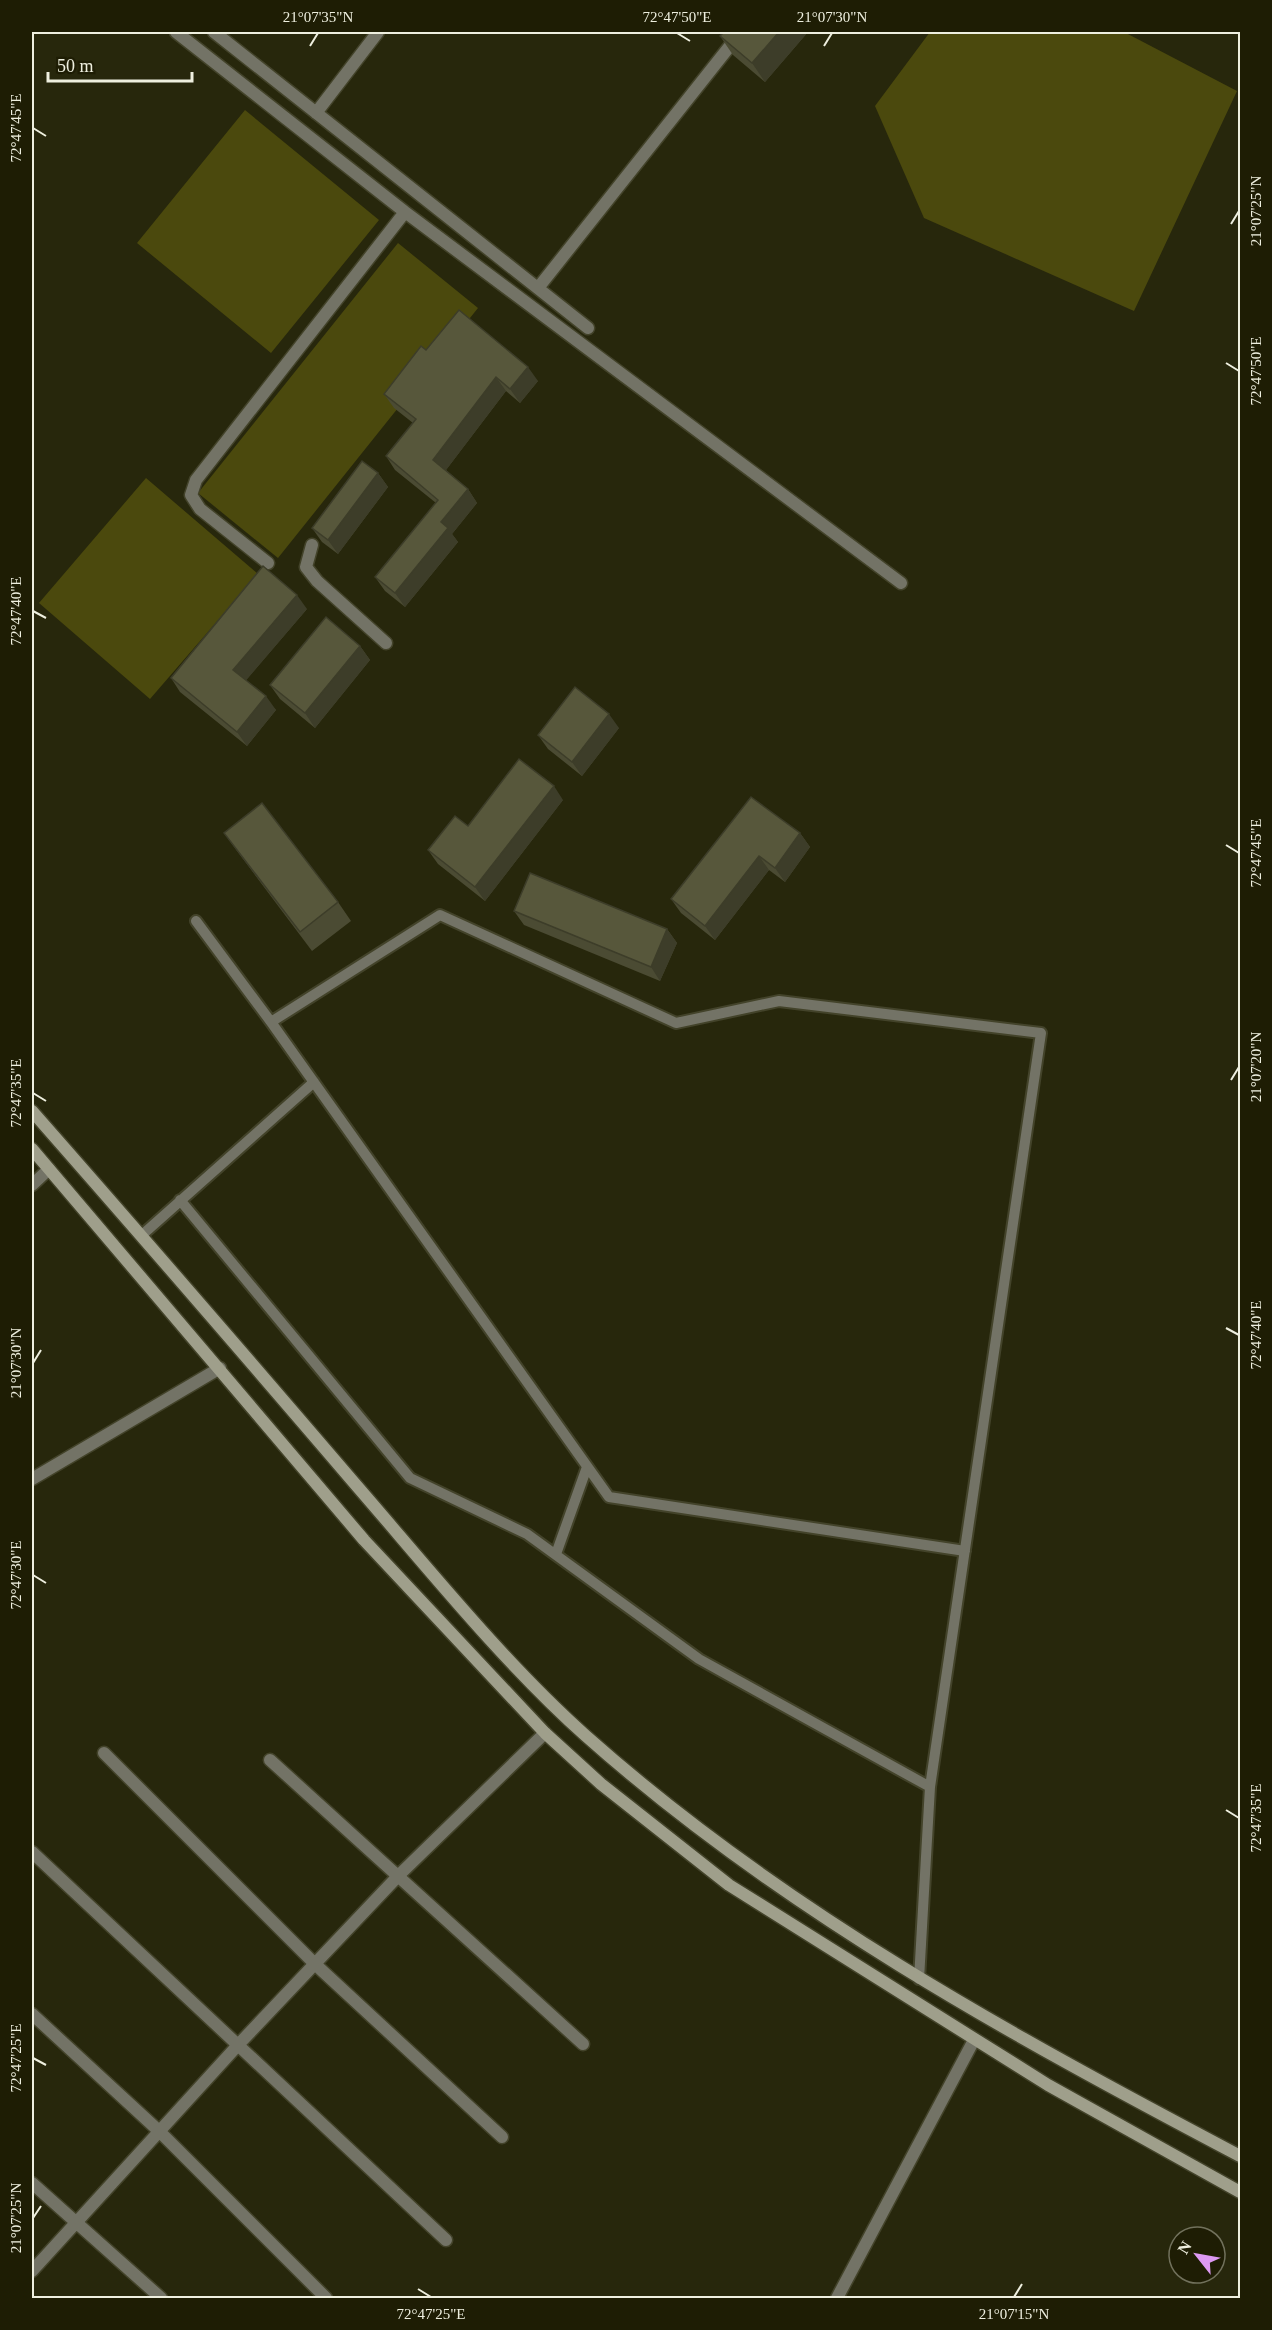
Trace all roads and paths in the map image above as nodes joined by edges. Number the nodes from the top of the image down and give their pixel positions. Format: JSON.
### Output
{"nodes":[{"id":1,"x":176,"y":32,"type":"edge"},
{"id":2,"x":214,"y":32,"type":"edge"},
{"id":3,"x":378,"y":32,"type":"edge"},
{"id":4,"x":741,"y":32,"type":"edge"},
{"id":5,"x":316,"y":113,"type":"junction"},
{"id":6,"x":405,"y":212,"type":"junction"},
{"id":7,"x":538,"y":288,"type":"junction"},
{"id":8,"x":588,"y":328,"type":"dead end"},
{"id":9,"x":312,"y":545,"type":"edge"},
{"id":10,"x":268,"y":563,"type":"dead end"},
{"id":11,"x":901,"y":583,"type":"dead end"},
{"id":12,"x":386,"y":643,"type":"dead end"},
{"id":13,"x":196,"y":921,"type":"dead end"},
{"id":14,"x":271,"y":1022,"type":"junction"},
{"id":15,"x":314,"y":1082,"type":"junction"},
{"id":16,"x":32,"y":1111,"type":"edge"},
{"id":17,"x":32,"y":1149,"type":"edge"},
{"id":18,"x":50,"y":1169,"type":"junction"},
{"id":19,"x":32,"y":1185,"type":"edge"},
{"id":20,"x":180,"y":1200,"type":"junction"},
{"id":21,"x":142,"y":1235,"type":"junction"},
{"id":22,"x":220,"y":1368,"type":"junction"},
{"id":23,"x":587,"y":1467,"type":"junction"},
{"id":24,"x":32,"y":1479,"type":"edge"},
{"id":25,"x":965,"y":1551,"type":"junction"},
{"id":26,"x":556,"y":1554,"type":"junction"},
{"id":27,"x":544,"y":1733,"type":"junction"},
{"id":28,"x":104,"y":1753,"type":"dead end"},
{"id":29,"x":270,"y":1760,"type":"dead end"},
{"id":30,"x":930,"y":1787,"type":"junction"},
{"id":31,"x":32,"y":1852,"type":"edge"},
{"id":32,"x":398,"y":1876,"type":"junction"},
{"id":33,"x":316,"y":1965,"type":"junction"},
{"id":34,"x":919,"y":1979,"type":"junction"},
{"id":35,"x":32,"y":2014,"type":"edge"},
{"id":36,"x":974,"y":2040,"type":"junction"},
{"id":37,"x":584,"y":2044,"type":"dead end"},
{"id":38,"x":238,"y":2045,"type":"junction"},
{"id":39,"x":159,"y":2131,"type":"junction"},
{"id":40,"x":502,"y":2137,"type":"dead end"},
{"id":41,"x":1240,"y":2156,"type":"edge"},
{"id":42,"x":32,"y":2182,"type":"edge"},
{"id":43,"x":1240,"y":2192,"type":"edge"},
{"id":44,"x":75,"y":2223,"type":"junction"},
{"id":45,"x":446,"y":2240,"type":"dead end"},
{"id":46,"x":32,"y":2271,"type":"edge"},
{"id":47,"x":161,"y":2298,"type":"edge"},
{"id":48,"x":326,"y":2298,"type":"edge"},
{"id":49,"x":837,"y":2298,"type":"edge"}],
"edges":[{"from":1,"to":6,"type":"street"},
{"from":2,"to":5,"type":"street"},
{"from":3,"to":5,"type":"street"},
{"from":4,"to":7,"type":"street"},
{"from":5,"to":7,"type":"street"},
{"from":6,"to":10,"type":"street"},
{"from":6,"to":11,"type":"street"},
{"from":7,"to":8,"type":"street"},
{"from":9,"to":12,"type":"street"},
{"from":13,"to":14,"type":"lane"},
{"from":14,"to":15,"type":"lane"},
{"from":14,"to":25,"type":"lane"},
{"from":15,"to":20,"type":"lane"},
{"from":15,"to":23,"type":"lane"},
{"from":16,"to":21,"type":"main road"},
{"from":17,"to":18,"type":"main road"},
{"from":18,"to":19,"type":"street"},
{"from":18,"to":22,"type":"main road"},
{"from":20,"to":21,"type":"lane"},
{"from":20,"to":26,"type":"lane"},
{"from":21,"to":34,"type":"main road"},
{"from":22,"to":24,"type":"street"},
{"from":22,"to":27,"type":"main road"},
{"from":23,"to":25,"type":"lane"},
{"from":23,"to":26,"type":"lane"},
{"from":25,"to":30,"type":"lane"},
{"from":26,"to":30,"type":"lane"},
{"from":27,"to":32,"type":"street"},
{"from":27,"to":36,"type":"main road"},
{"from":28,"to":33,"type":"street"},
{"from":29,"to":32,"type":"street"},
{"from":30,"to":34,"type":"lane"},
{"from":31,"to":38,"type":"street"},
{"from":32,"to":33,"type":"street"},
{"from":32,"to":37,"type":"street"},
{"from":33,"to":38,"type":"street"},
{"from":33,"to":40,"type":"street"},
{"from":34,"to":41,"type":"main road"},
{"from":35,"to":39,"type":"street"},
{"from":36,"to":43,"type":"main road"},
{"from":36,"to":49,"type":"street"},
{"from":38,"to":39,"type":"street"},
{"from":38,"to":45,"type":"street"},
{"from":39,"to":44,"type":"street"},
{"from":39,"to":48,"type":"street"},
{"from":42,"to":44,"type":"street"},
{"from":44,"to":46,"type":"street"},
{"from":44,"to":47,"type":"street"}]}
